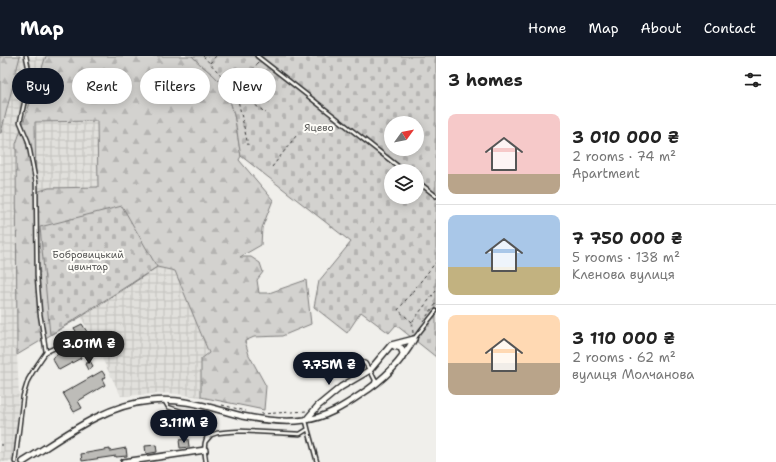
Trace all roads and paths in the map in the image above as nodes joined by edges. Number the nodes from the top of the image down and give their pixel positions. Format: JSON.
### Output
{"nodes":[{"id":1,"x":26,"y":56,"type":"edge"},
{"id":2,"x":203,"y":56,"type":"edge"},
{"id":3,"x":216,"y":56,"type":"edge"},
{"id":4,"x":257,"y":56,"type":"edge"},
{"id":5,"x":261,"y":59,"type":"junction"},
{"id":6,"x":210,"y":63,"type":"junction"},
{"id":7,"x":28,"y":68,"type":"edge"},
{"id":8,"x":254,"y":68,"type":"edge"},
{"id":9,"x":218,"y":72,"type":"edge"},
{"id":10,"x":24,"y":104,"type":"edge"},
{"id":11,"x":239,"y":104,"type":"edge"},
{"id":12,"x":254,"y":104,"type":"edge"},
{"id":13,"x":266,"y":113,"type":"dead end"},
{"id":14,"x":296,"y":136,"type":"dead end"},
{"id":15,"x":248,"y":145,"type":"dead end"},
{"id":16,"x":395,"y":164,"type":"edge"},
{"id":17,"x":272,"y":167,"type":"dead end"},
{"id":18,"x":424,"y":187,"type":"edge"},
{"id":19,"x":436,"y":196,"type":"edge"},
{"id":20,"x":436,"y":262,"type":"edge"},
{"id":21,"x":436,"y":291,"type":"edge"},
{"id":22,"x":436,"y":311,"type":"edge"},
{"id":23,"x":412,"y":322,"type":"junction"},
{"id":24,"x":414,"y":339,"type":"junction"},
{"id":25,"x":74,"y":340,"type":"dead end"},
{"id":26,"x":391,"y":345,"type":"junction"},
{"id":27,"x":46,"y":352,"type":"junction"},
{"id":28,"x":402,"y":358,"type":"junction"},
{"id":29,"x":329,"y":360,"type":"dead end"},
{"id":30,"x":370,"y":370,"type":"junction"},
{"id":31,"x":374,"y":386,"type":"junction"},
{"id":32,"x":164,"y":400,"type":"junction"},
{"id":33,"x":218,"y":404,"type":"dead end"},
{"id":34,"x":315,"y":409,"type":"junction"},
{"id":35,"x":248,"y":412,"type":"dead end"},
{"id":36,"x":260,"y":414,"type":"dead end"},
{"id":37,"x":306,"y":420,"type":"junction"},
{"id":38,"x":308,"y":429,"type":"junction"},
{"id":39,"x":206,"y":441,"type":"junction"},
{"id":40,"x":0,"y":445,"type":"edge"},
{"id":41,"x":4,"y":446,"type":"dead end"},
{"id":42,"x":205,"y":450,"type":"junction"},
{"id":43,"x":15,"y":462,"type":"edge"},
{"id":44,"x":23,"y":462,"type":"edge"},
{"id":45,"x":124,"y":462,"type":"edge"},
{"id":46,"x":206,"y":462,"type":"edge"},
{"id":47,"x":317,"y":462,"type":"edge"}],
"edges":[{"from":1,"to":7,"type":"lane"},
{"from":2,"to":6,"type":"path"},
{"from":3,"to":6,"type":"path"},
{"from":4,"to":5,"type":"lane"},
{"from":5,"to":8,"type":"path"},
{"from":5,"to":16,"type":"lane"},
{"from":6,"to":9,"type":"path"},
{"from":10,"to":27,"type":"lane"},
{"from":11,"to":15,"type":"path"},
{"from":12,"to":13,"type":"path"},
{"from":14,"to":17,"type":"path"},
{"from":18,"to":19,"type":"lane"},
{"from":20,"to":23,"type":"path"},
{"from":21,"to":23,"type":"path"},
{"from":22,"to":24,"type":"lane"},
{"from":23,"to":24,"type":"path"},
{"from":24,"to":26,"type":"street"},
{"from":24,"to":28,"type":"street"},
{"from":25,"to":27,"type":"lane"},
{"from":26,"to":28,"type":"street"},
{"from":26,"to":30,"type":"street"},
{"from":27,"to":43,"type":"lane"},
{"from":28,"to":31,"type":"street"},
{"from":29,"to":30,"type":"lane"},
{"from":30,"to":31,"type":"lane"},
{"from":30,"to":34,"type":"street"},
{"from":31,"to":37,"type":"street"},
{"from":32,"to":37,"type":"street"},
{"from":32,"to":39,"type":"lane"},
{"from":32,"to":44,"type":"street"},
{"from":33,"to":35,"type":"path"},
{"from":34,"to":36,"type":"path"},
{"from":34,"to":37,"type":"street"},
{"from":37,"to":38,"type":"lane"},
{"from":38,"to":39,"type":"lane"},
{"from":38,"to":47,"type":"lane"},
{"from":39,"to":42,"type":"lane"},
{"from":40,"to":41,"type":"path"},
{"from":42,"to":45,"type":"street"},
{"from":42,"to":46,"type":"lane"}]}
